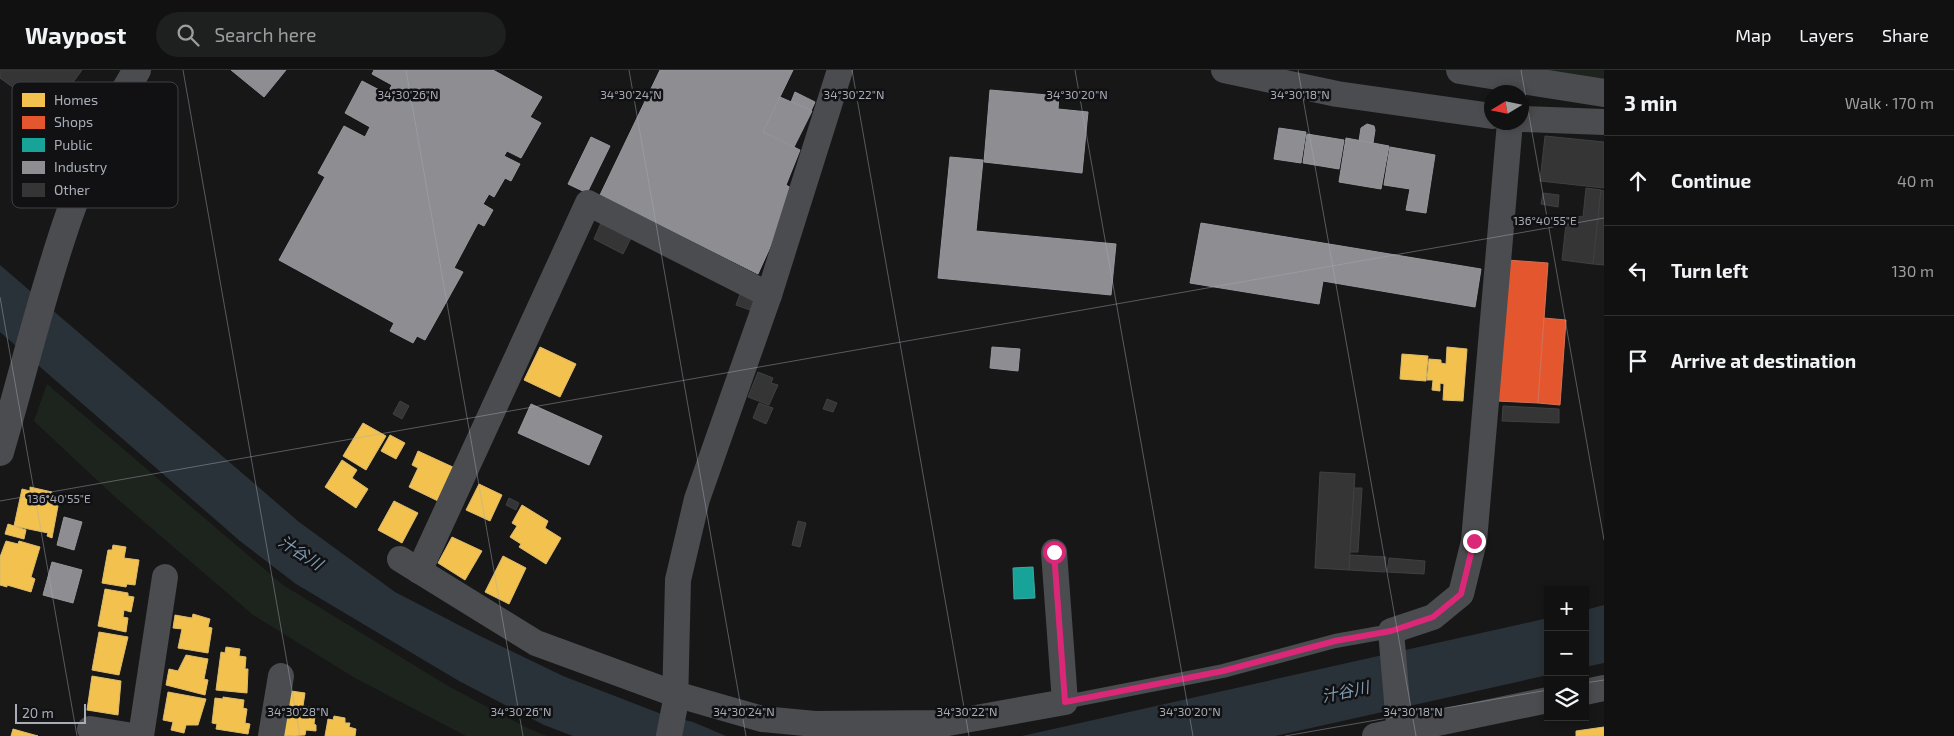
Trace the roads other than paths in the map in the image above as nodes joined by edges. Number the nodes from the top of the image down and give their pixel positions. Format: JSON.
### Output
{"nodes":[{"id":1,"x":138,"y":70,"type":"edge"},
{"id":2,"x":840,"y":70,"type":"edge"},
{"id":3,"x":1224,"y":70,"type":"edge"},
{"id":4,"x":1460,"y":70,"type":"edge"},
{"id":5,"x":132,"y":82,"type":"edge"},
{"id":6,"x":1604,"y":93,"type":"edge"},
{"id":7,"x":1484,"y":115,"type":"edge"},
{"id":8,"x":1529,"y":119,"type":"edge"},
{"id":9,"x":1604,"y":122,"type":"edge"},
{"id":10,"x":1509,"y":130,"type":"edge"},
{"id":11,"x":73,"y":208,"type":"edge"},
{"id":12,"x":769,"y":295,"type":"junction"},
{"id":13,"x":0,"y":452,"type":"edge"},
{"id":14,"x":1054,"y":552,"type":"dead end"},
{"id":15,"x":165,"y":577,"type":"dead end"},
{"id":16,"x":1391,"y":639,"type":"junction"},
{"id":17,"x":280,"y":676,"type":"dead end"},
{"id":18,"x":1604,"y":688,"type":"edge"},
{"id":19,"x":1589,"y":691,"type":"edge"},
{"id":20,"x":675,"y":699,"type":"junction"},
{"id":21,"x":1544,"y":701,"type":"edge"},
{"id":22,"x":1065,"y":702,"type":"junction"},
{"id":23,"x":90,"y":729,"type":"dead end"},
{"id":24,"x":1393,"y":732,"type":"edge"},
{"id":25,"x":133,"y":736,"type":"edge"},
{"id":26,"x":141,"y":736,"type":"edge"},
{"id":27,"x":271,"y":736,"type":"edge"},
{"id":28,"x":669,"y":736,"type":"edge"}],
"edges":[{"from":1,"to":5,"type":"street"},
{"from":2,"to":12,"type":"street"},
{"from":3,"to":7,"type":"street"},
{"from":4,"to":6,"type":"street"},
{"from":8,"to":9,"type":"street"},
{"from":10,"to":16,"type":"street"},
{"from":11,"to":13,"type":"street"},
{"from":12,"to":20,"type":"street"},
{"from":12,"to":20,"type":"street"},
{"from":14,"to":22,"type":"street"},
{"from":15,"to":26,"type":"street"},
{"from":16,"to":22,"type":"lane"},
{"from":16,"to":24,"type":"street"},
{"from":17,"to":27,"type":"street"},
{"from":18,"to":19,"type":"street"},
{"from":20,"to":22,"type":"street"},
{"from":20,"to":28,"type":"street"},
{"from":21,"to":24,"type":"street"},
{"from":23,"to":25,"type":"street"}]}
